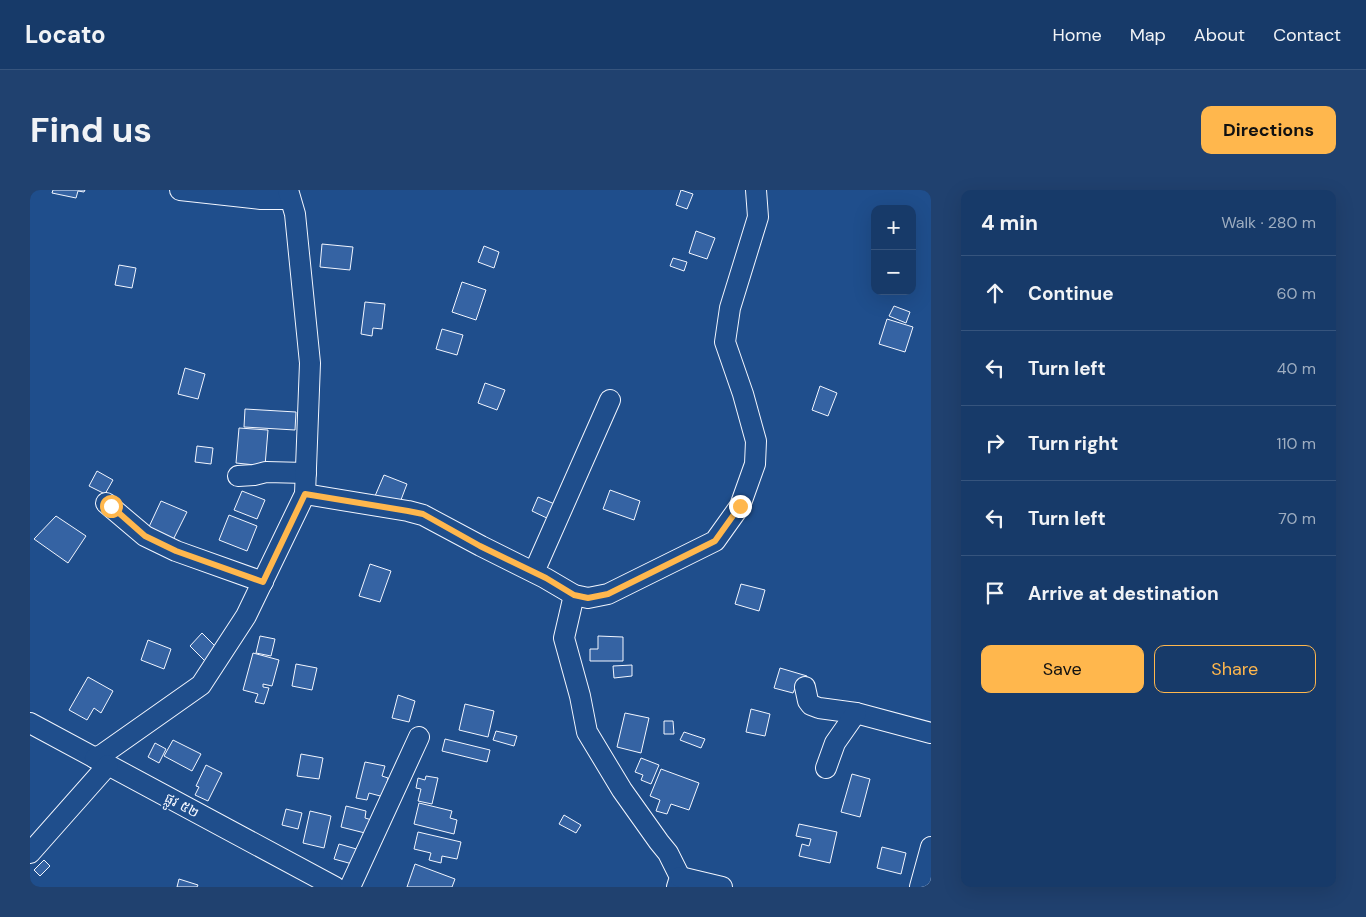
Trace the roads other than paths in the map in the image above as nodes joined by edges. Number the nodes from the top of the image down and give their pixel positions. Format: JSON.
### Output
{"nodes":[{"id":1,"x":180,"y":190,"type":"edge"},
{"id":2,"x":756,"y":190,"type":"edge"},
{"id":3,"x":289,"y":194,"type":"edge"},
{"id":4,"x":610,"y":400,"type":"dead end"},
{"id":5,"x":306,"y":473,"type":"junction"},
{"id":6,"x":238,"y":476,"type":"dead end"},
{"id":7,"x":305,"y":494,"type":"junction"},
{"id":8,"x":106,"y":503,"type":"dead end"},
{"id":9,"x":534,"y":572,"type":"junction"},
{"id":10,"x":263,"y":582,"type":"junction"},
{"id":11,"x":574,"y":595,"type":"junction"},
{"id":12,"x":805,"y":688,"type":"dead end"},
{"id":13,"x":856,"y":713,"type":"junction"},
{"id":14,"x":30,"y":723,"type":"edge"},
{"id":15,"x":931,"y":733,"type":"edge"},
{"id":16,"x":419,"y":737,"type":"dead end"},
{"id":17,"x":102,"y":761,"type":"junction"},
{"id":18,"x":826,"y":768,"type":"dead end"},
{"id":19,"x":931,"y":847,"type":"edge"},
{"id":20,"x":30,"y":853,"type":"edge"},
{"id":21,"x":678,"y":882,"type":"edge"},
{"id":22,"x":334,"y":887,"type":"edge"},
{"id":23,"x":350,"y":887,"type":"edge"},
{"id":24,"x":722,"y":887,"type":"edge"},
{"id":25,"x":920,"y":887,"type":"edge"}],
"edges":[{"from":1,"to":3,"type":"street"},
{"from":2,"to":11,"type":"street"},
{"from":3,"to":5,"type":"street"},
{"from":4,"to":9,"type":"street"},
{"from":5,"to":6,"type":"street"},
{"from":5,"to":7,"type":"street"},
{"from":7,"to":9,"type":"street"},
{"from":7,"to":10,"type":"street"},
{"from":8,"to":10,"type":"street"},
{"from":9,"to":11,"type":"street"},
{"from":10,"to":17,"type":"street"},
{"from":11,"to":21,"type":"street"},
{"from":12,"to":13,"type":"street"},
{"from":13,"to":15,"type":"street"},
{"from":13,"to":18,"type":"street"},
{"from":14,"to":17,"type":"street","name":"ផ្លូវ ៥២"},
{"from":16,"to":23,"type":"street"},
{"from":17,"to":20,"type":"street"},
{"from":17,"to":22,"type":"street","name":"ផ្លូវ ៥២"},
{"from":19,"to":25,"type":"street"},
{"from":21,"to":24,"type":"street"}]}
